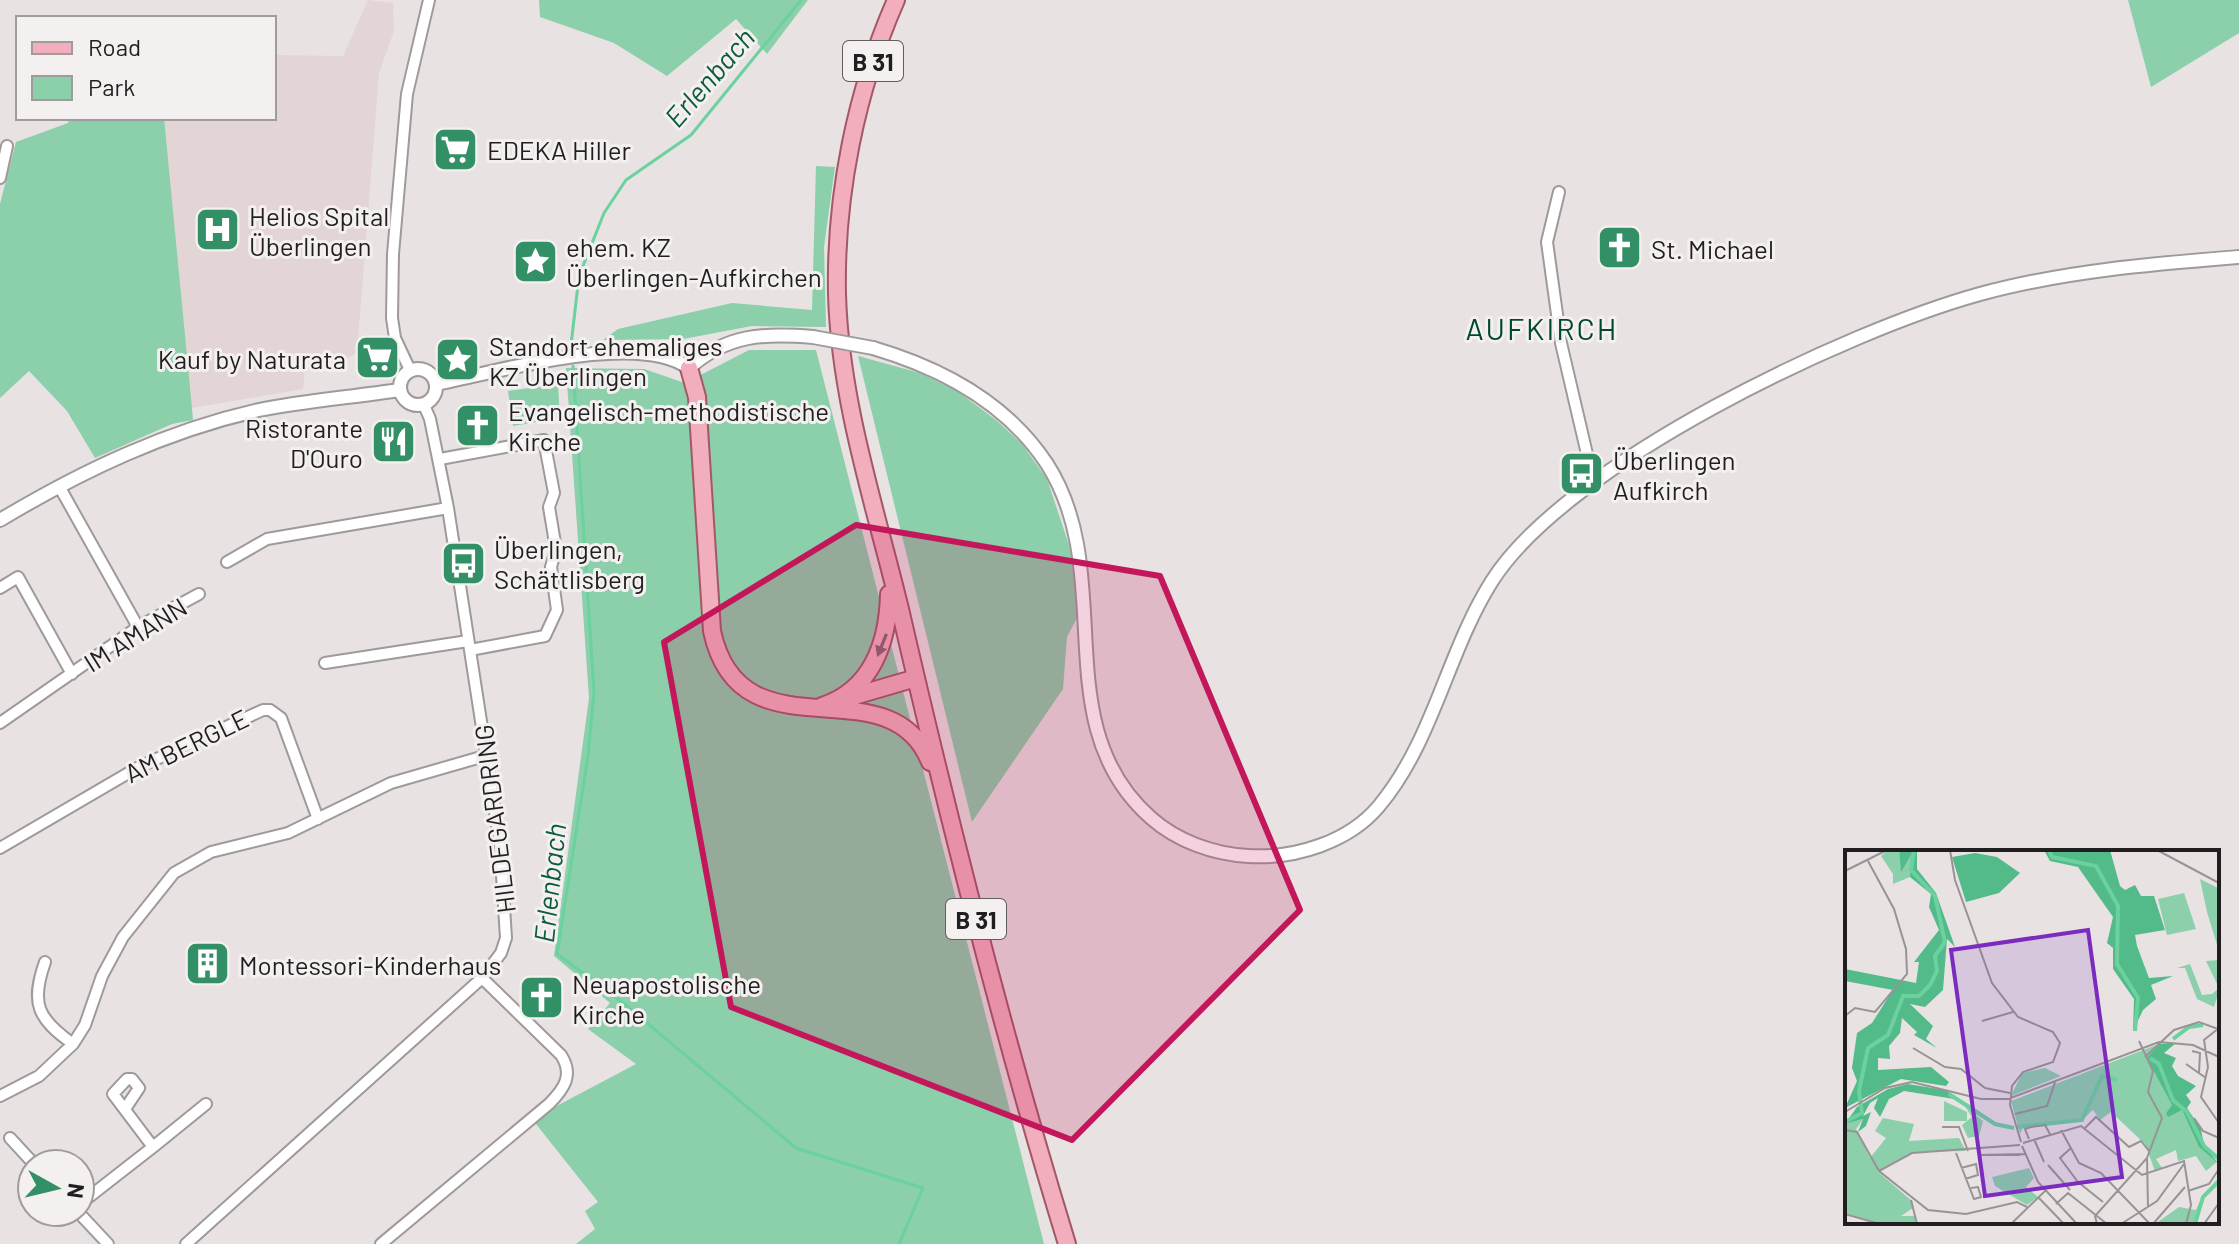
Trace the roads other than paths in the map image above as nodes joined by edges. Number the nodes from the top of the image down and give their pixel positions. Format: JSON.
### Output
{"nodes":[{"id":1,"x":429,"y":0,"type":"edge"},
{"id":2,"x":896,"y":0,"type":"edge"},
{"id":3,"x":7,"y":146,"type":"dead end"},
{"id":4,"x":0,"y":178,"type":"edge"},
{"id":5,"x":1559,"y":192,"type":"dead end"},
{"id":6,"x":2239,"y":257,"type":"edge"},
{"id":7,"x":689,"y":368,"type":"junction"},
{"id":8,"x":410,"y":370,"type":"junction"},
{"id":9,"x":436,"y":384,"type":"junction"},
{"id":10,"x":399,"y":390,"type":"junction"},
{"id":11,"x":424,"y":405,"type":"junction"},
{"id":12,"x":440,"y":459,"type":"junction"},
{"id":13,"x":1600,"y":479,"type":"junction"},
{"id":14,"x":59,"y":486,"type":"junction"},
{"id":15,"x":448,"y":508,"type":"junction"},
{"id":16,"x":0,"y":520,"type":"edge"},
{"id":17,"x":227,"y":562,"type":"dead end"},
{"id":18,"x":890,"y":568,"type":"junction"},
{"id":19,"x":0,"y":588,"type":"edge"},
{"id":20,"x":199,"y":594,"type":"dead end"},
{"id":21,"x":138,"y":627,"type":"junction"},
{"id":22,"x":469,"y":645,"type":"junction"},
{"id":23,"x":325,"y":663,"type":"dead end"},
{"id":24,"x":72,"y":674,"type":"junction"},
{"id":25,"x":917,"y":683,"type":"junction"},
{"id":26,"x":832,"y":706,"type":"junction"},
{"id":27,"x":0,"y":723,"type":"edge"},
{"id":28,"x":488,"y":755,"type":"junction"},
{"id":29,"x":943,"y":793,"type":"junction"},
{"id":30,"x":318,"y":819,"type":"junction"},
{"id":31,"x":2,"y":840,"type":"edge"},
{"id":32,"x":45,"y":962,"type":"dead end"},
{"id":33,"x":482,"y":978,"type":"junction"},
{"id":34,"x":73,"y":1044,"type":"junction"},
{"id":35,"x":0,"y":1096,"type":"edge"},
{"id":36,"x":206,"y":1104,"type":"dead end"},
{"id":37,"x":125,"y":1109,"type":"dead end"},
{"id":38,"x":10,"y":1138,"type":"dead end"},
{"id":39,"x":153,"y":1147,"type":"junction"},
{"id":40,"x":19,"y":1148,"type":"edge"},
{"id":41,"x":96,"y":1192,"type":"edge"},
{"id":42,"x":93,"y":1228,"type":"edge"},
{"id":43,"x":108,"y":1244,"type":"edge"},
{"id":44,"x":186,"y":1244,"type":"edge"},
{"id":45,"x":381,"y":1244,"type":"edge"},
{"id":46,"x":1067,"y":1244,"type":"edge"}],
"edges":[{"from":1,"to":8,"type":"street"},
{"from":2,"to":18,"type":"main road","number":"B 31"},
{"from":3,"to":4,"type":"street"},
{"from":5,"to":13,"type":"street"},
{"from":6,"to":13,"type":"street"},
{"from":7,"to":9,"type":"street"},
{"from":7,"to":13,"type":"street","bridge":true},
{"from":7,"to":26,"type":"main road"},
{"from":8,"to":9,"type":"street"},
{"from":8,"to":10,"type":"street"},
{"from":9,"to":11,"type":"street"},
{"from":10,"to":11,"type":"street"},
{"from":10,"to":14,"type":"street"},
{"from":11,"to":12,"type":"street","name":"HILDEGARDRING"},
{"from":12,"to":15,"type":"street","name":"HILDEGARDRING"},
{"from":12,"to":22,"type":"street"},
{"from":14,"to":16,"type":"street"},
{"from":14,"to":21,"type":"street"},
{"from":15,"to":17,"type":"street"},
{"from":15,"to":22,"type":"street","name":"HILDEGARDRING"},
{"from":18,"to":25,"type":"main road","number":"B 31"},
{"from":18,"to":26,"type":"main road","one_way":true},
{"from":19,"to":24,"type":"street","name":"IM AMANN"},
{"from":20,"to":21,"type":"street","name":"IM AMANN"},
{"from":21,"to":24,"type":"street","name":"IM AMANN"},
{"from":22,"to":23,"type":"street"},
{"from":22,"to":28,"type":"street","name":"HILDEGARDRING"},
{"from":24,"to":27,"type":"street","name":"IM AMANN"},
{"from":25,"to":26,"type":"main road"},
{"from":25,"to":29,"type":"main road","number":"B 31"},
{"from":26,"to":29,"type":"main road"},
{"from":28,"to":30,"type":"street"},
{"from":28,"to":33,"type":"street","name":"HILDEGARDRING"},
{"from":29,"to":46,"type":"main road","number":"B 31"},
{"from":30,"to":31,"type":"street","name":"AM BERGLE"},
{"from":30,"to":34,"type":"street"},
{"from":32,"to":34,"type":"street"},
{"from":33,"to":44,"type":"street","name":"HILDEGARDRING"},
{"from":33,"to":45,"type":"street"},
{"from":34,"to":35,"type":"street"},
{"from":36,"to":39,"type":"street"},
{"from":37,"to":39,"type":"street"},
{"from":38,"to":40,"type":"street"},
{"from":39,"to":41,"type":"street"},
{"from":42,"to":43,"type":"street"}]}
